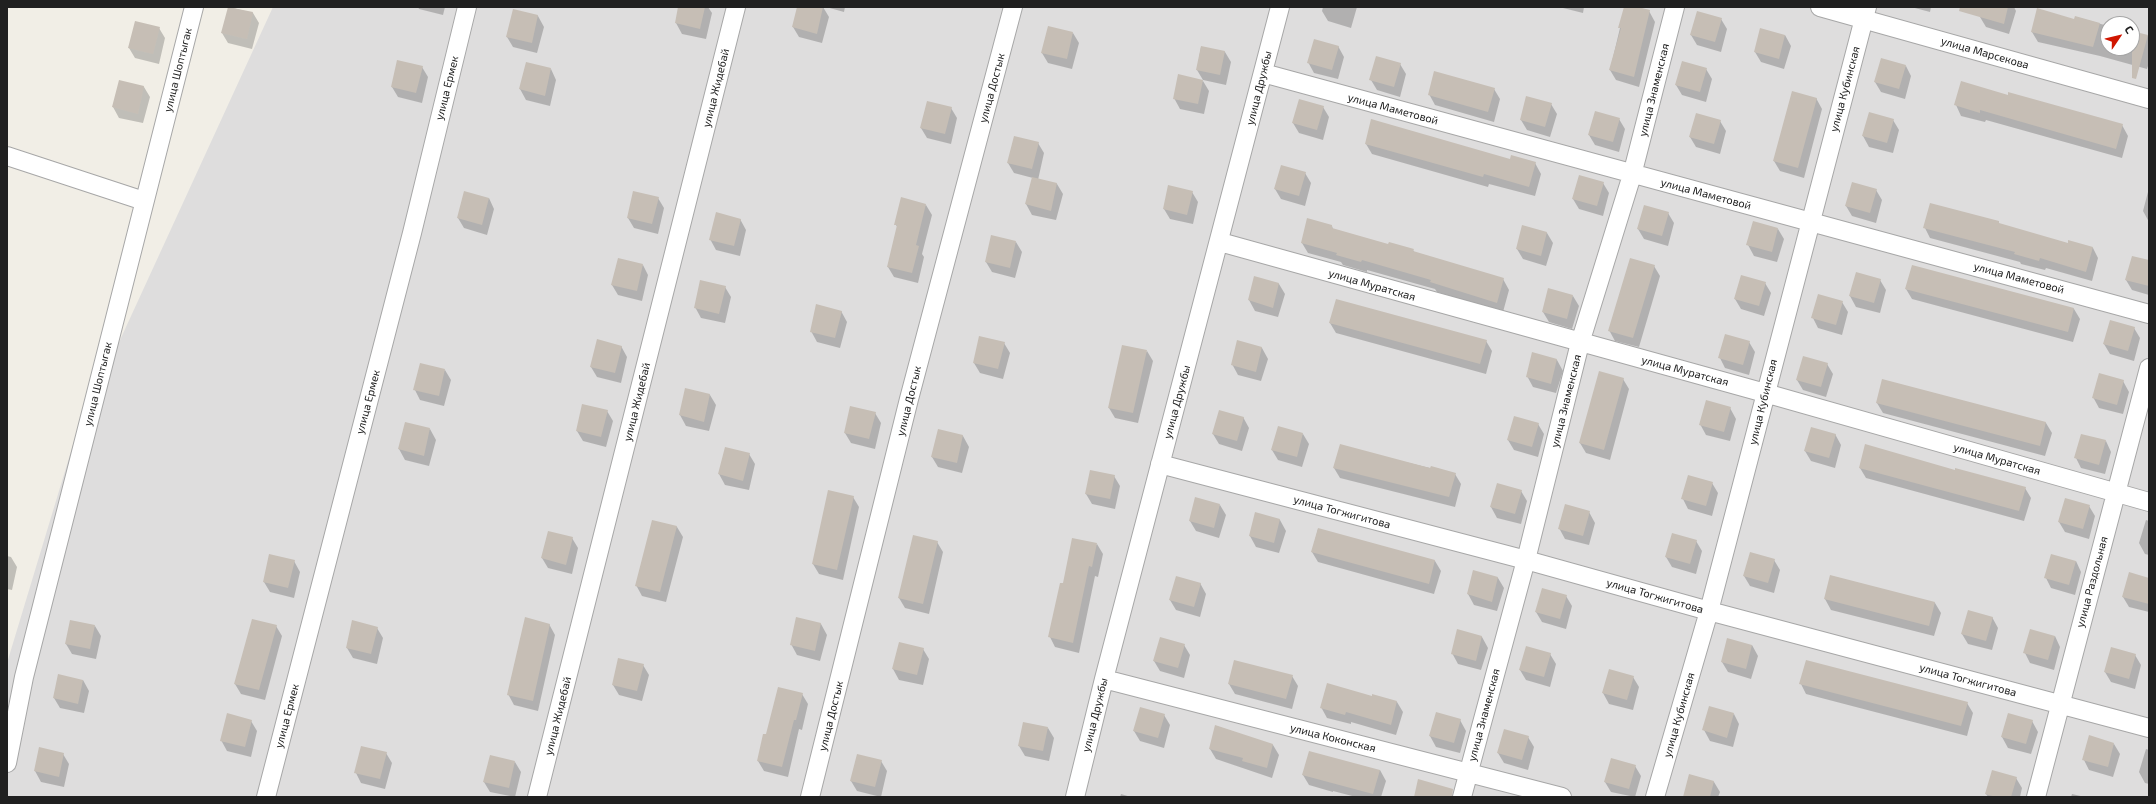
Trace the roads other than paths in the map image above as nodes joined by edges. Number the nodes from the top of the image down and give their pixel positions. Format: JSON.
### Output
{"nodes":[{"id":1,"x":194,"y":7,"type":"edge"},
{"id":2,"x":468,"y":7,"type":"edge"},
{"id":3,"x":736,"y":7,"type":"edge"},
{"id":4,"x":1013,"y":7,"type":"edge"},
{"id":5,"x":1280,"y":7,"type":"edge"},
{"id":6,"x":1675,"y":7,"type":"edge"},
{"id":7,"x":1820,"y":7,"type":"edge"},
{"id":8,"x":1866,"y":13,"type":"edge"},
{"id":9,"x":1263,"y":73,"type":"junction"},
{"id":10,"x":2149,"y":99,"type":"edge"},
{"id":11,"x":7,"y":156,"type":"edge"},
{"id":12,"x":1632,"y":175,"type":"junction"},
{"id":13,"x":144,"y":201,"type":"junction"},
{"id":14,"x":1810,"y":221,"type":"junction"},
{"id":15,"x":1220,"y":242,"type":"junction"},
{"id":16,"x":2149,"y":314,"type":"edge"},
{"id":17,"x":1580,"y":343,"type":"junction"},
{"id":18,"x":2149,"y":368,"type":"edge"},
{"id":19,"x":1765,"y":393,"type":"junction"},
{"id":20,"x":1160,"y":464,"type":"junction"},
{"id":21,"x":2116,"y":493,"type":"junction"},
{"id":22,"x":2149,"y":502,"type":"edge"},
{"id":23,"x":1526,"y":560,"type":"junction"},
{"id":24,"x":1709,"y":611,"type":"junction"},
{"id":25,"x":1104,"y":679,"type":"junction"},
{"id":26,"x":2060,"y":704,"type":"junction"},
{"id":27,"x":2149,"y":728,"type":"edge"},
{"id":28,"x":7,"y":763,"type":"edge"},
{"id":29,"x":1468,"y":773,"type":"junction"},
{"id":30,"x":266,"y":797,"type":"edge"},
{"id":31,"x":537,"y":797,"type":"edge"},
{"id":32,"x":810,"y":797,"type":"edge"},
{"id":33,"x":1075,"y":797,"type":"edge"},
{"id":34,"x":1462,"y":797,"type":"edge"},
{"id":35,"x":1562,"y":797,"type":"edge"},
{"id":36,"x":1655,"y":797,"type":"edge"},
{"id":37,"x":2036,"y":797,"type":"edge"}],
"edges":[{"from":1,"to":13,"type":"street","name":"улица Шоптыгак"},
{"from":2,"to":30,"type":"street","name":"улица Ермек"},
{"from":3,"to":31,"type":"street","name":"улица Жидебай"},
{"from":4,"to":32,"type":"street","name":"улица Достык"},
{"from":5,"to":9,"type":"street","name":"улица Дружбы"},
{"from":6,"to":12,"type":"street","name":"улица Знаменская"},
{"from":7,"to":8,"type":"street","name":"улица Марсекова"},
{"from":8,"to":10,"type":"street","name":"улица Марсекова"},
{"from":8,"to":14,"type":"street","name":"улица Кубинская"},
{"from":9,"to":12,"type":"street","name":"улица Маметовой"},
{"from":9,"to":15,"type":"street","name":"улица Дружбы"},
{"from":11,"to":13,"type":"street"},
{"from":12,"to":14,"type":"street","name":"улица Маметовой"},
{"from":12,"to":17,"type":"street","name":"улица Знаменская"},
{"from":13,"to":28,"type":"street","name":"улица Шоптыгак"},
{"from":14,"to":16,"type":"street","name":"улица Маметовой"},
{"from":14,"to":19,"type":"street","name":"улица Кубинская"},
{"from":15,"to":17,"type":"street","name":"улица Муратская"},
{"from":15,"to":20,"type":"street","name":"улица Дружбы"},
{"from":17,"to":19,"type":"street","name":"улица Муратская"},
{"from":17,"to":23,"type":"street","name":"улица Знаменская"},
{"from":18,"to":21,"type":"street","name":"улица Раздольная"},
{"from":19,"to":21,"type":"street","name":"улица Муратская"},
{"from":19,"to":24,"type":"street","name":"улица Кубинская"},
{"from":20,"to":23,"type":"street","name":"улица Тогжигитова"},
{"from":20,"to":25,"type":"street","name":"улица Дружбы"},
{"from":21,"to":22,"type":"street","name":"улица Муратская"},
{"from":21,"to":26,"type":"street","name":"улица Раздольная"},
{"from":23,"to":24,"type":"street","name":"улица Тогжигитова"},
{"from":23,"to":29,"type":"street","name":"улица Знаменская"},
{"from":24,"to":26,"type":"street","name":"улица Тогжигитова"},
{"from":24,"to":36,"type":"street","name":"улица Кубинская"},
{"from":25,"to":29,"type":"street","name":"улица Коконская"},
{"from":25,"to":33,"type":"street","name":"улица Дружбы"},
{"from":26,"to":27,"type":"street","name":"улица Тогжигитова"},
{"from":26,"to":37,"type":"street","name":"улица Раздольная"},
{"from":29,"to":34,"type":"street","name":"улица Знаменская"},
{"from":29,"to":35,"type":"street","name":"улица Коконская"}]}
